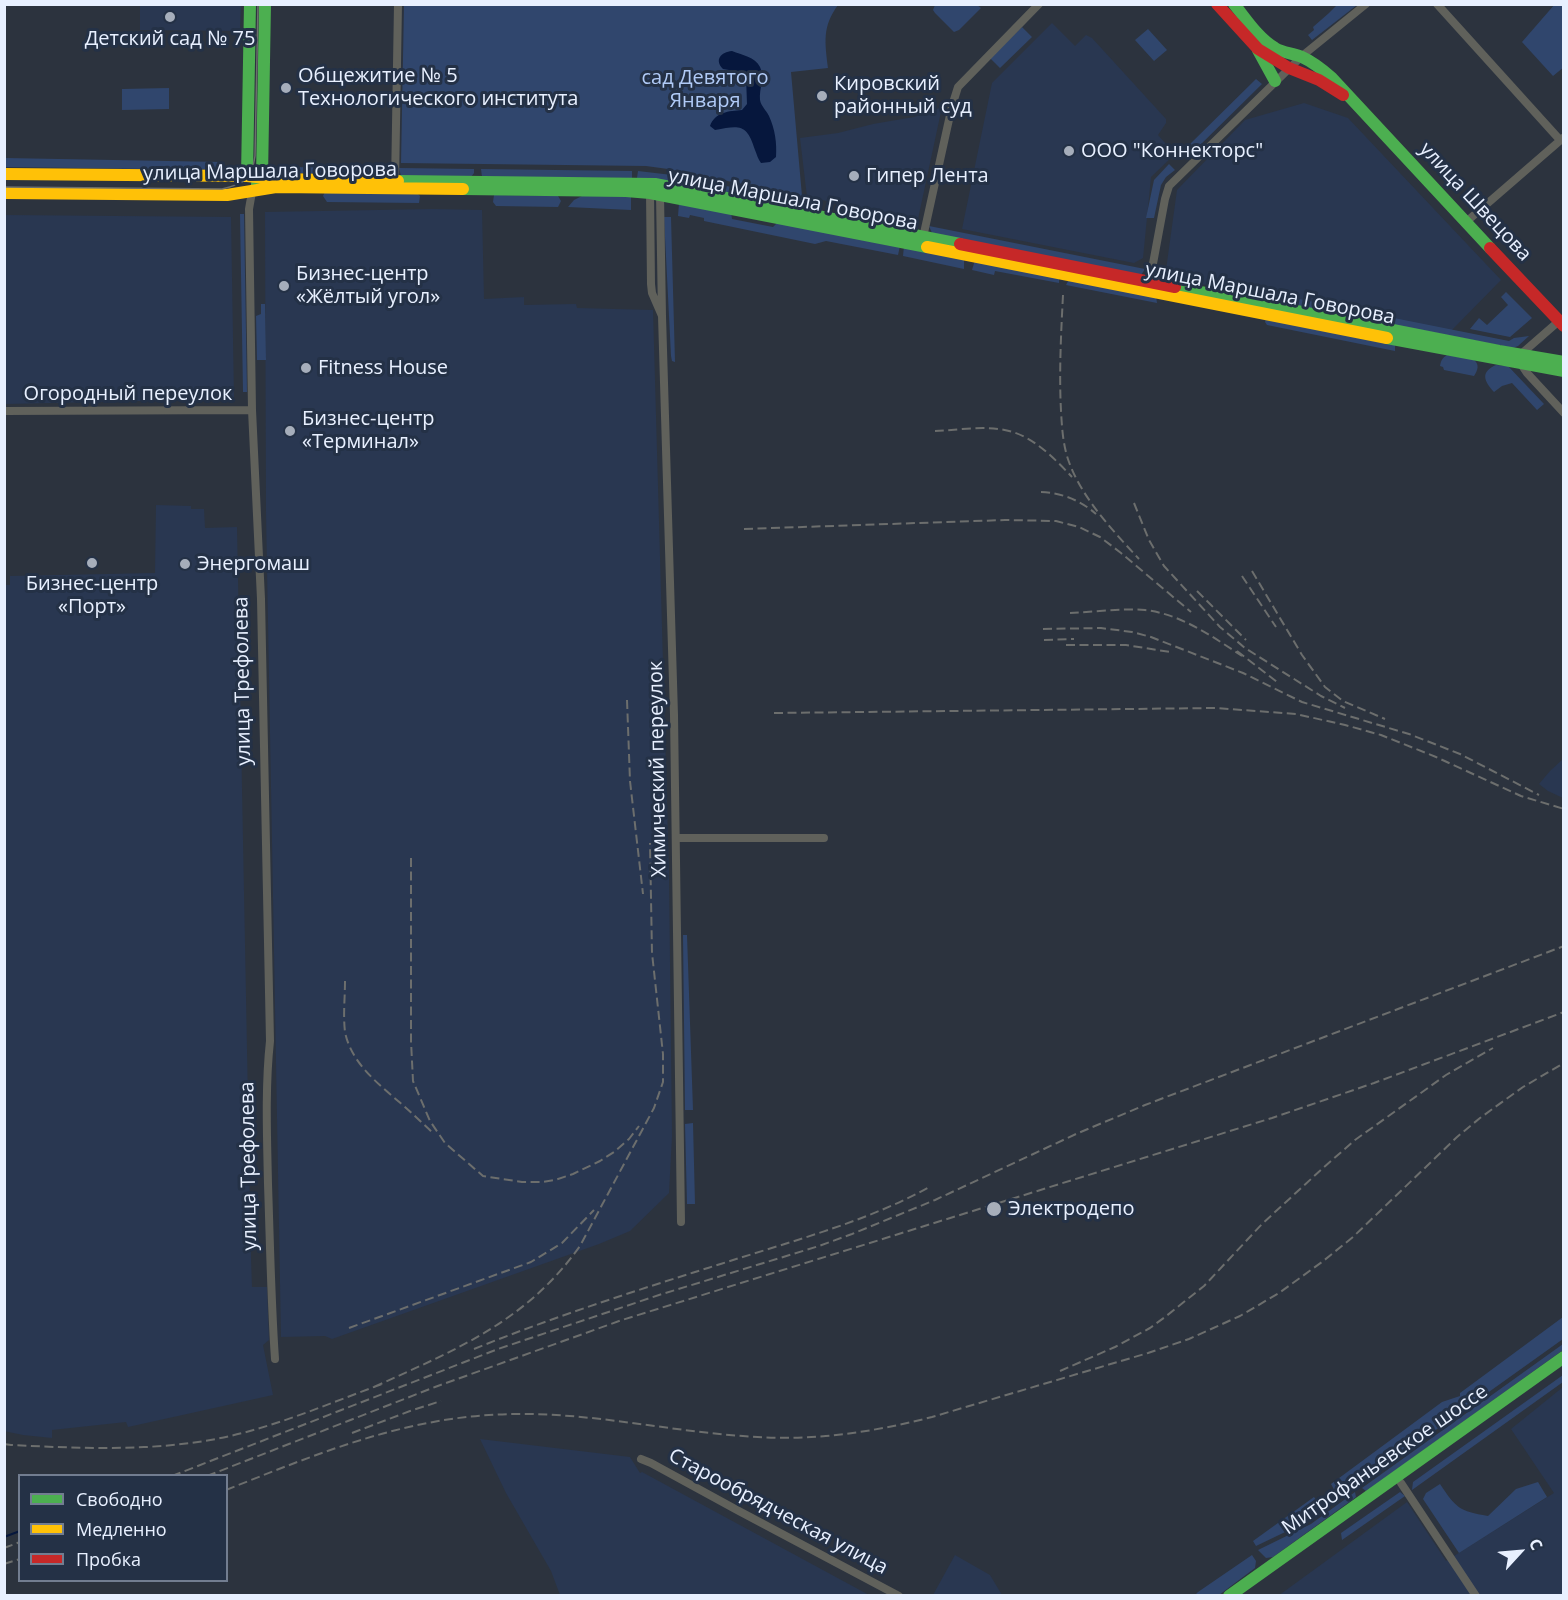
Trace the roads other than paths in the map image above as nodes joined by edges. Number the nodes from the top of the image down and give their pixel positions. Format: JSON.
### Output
{"nodes":[{"id":1,"x":250,"y":4,"type":"edge"},
{"id":2,"x":265,"y":4,"type":"edge"},
{"id":3,"x":398,"y":4,"type":"edge"},
{"id":4,"x":1040,"y":4,"type":"edge"},
{"id":5,"x":1217,"y":4,"type":"edge"},
{"id":6,"x":1234,"y":4,"type":"edge"},
{"id":7,"x":1366,"y":4,"type":"edge"},
{"id":8,"x":1437,"y":4,"type":"edge"},
{"id":9,"x":1258,"y":49,"type":"junction"},
{"id":10,"x":1302,"y":56,"type":"junction"},
{"id":11,"x":1289,"y":68,"type":"junction"},
{"id":12,"x":1275,"y":81,"type":"junction"},
{"id":13,"x":1357,"y":105,"type":"junction"},
{"id":14,"x":1562,"y":139,"type":"edge"},
{"id":15,"x":4,"y":174,"type":"edge"},
{"id":16,"x":247,"y":176,"type":"junction"},
{"id":17,"x":262,"y":177,"type":"junction"},
{"id":18,"x":395,"y":184,"type":"junction"},
{"id":19,"x":655,"y":190,"type":"junction"},
{"id":20,"x":252,"y":192,"type":"junction"},
{"id":21,"x":4,"y":193,"type":"edge"},
{"id":22,"x":1466,"y":222,"type":"junction"},
{"id":23,"x":922,"y":241,"type":"junction"},
{"id":24,"x":1149,"y":286,"type":"junction"},
{"id":25,"x":1561,"y":323,"type":"edge"},
{"id":26,"x":1521,"y":359,"type":"junction"},
{"id":27,"x":1563,"y":362,"type":"edge"},
{"id":28,"x":1563,"y":371,"type":"edge"},
{"id":29,"x":252,"y":410,"type":"junction"},
{"id":30,"x":4,"y":411,"type":"edge"},
{"id":31,"x":1563,"y":413,"type":"edge"},
{"id":32,"x":676,"y":838,"type":"junction"},
{"id":33,"x":824,"y":838,"type":"dead end"},
{"id":34,"x":681,"y":1221,"type":"dead end"},
{"id":35,"x":1563,"y":1357,"type":"edge"},
{"id":36,"x":275,"y":1359,"type":"dead end"},
{"id":37,"x":1563,"y":1368,"type":"edge"},
{"id":38,"x":641,"y":1459,"type":"dead end"},
{"id":39,"x":1401,"y":1483,"type":"junction"},
{"id":40,"x":899,"y":1596,"type":"edge"},
{"id":41,"x":1229,"y":1596,"type":"edge"},
{"id":42,"x":1244,"y":1596,"type":"edge"},
{"id":43,"x":1476,"y":1596,"type":"edge"}],
"edges":[{"from":1,"to":16,"type":"main road"},
{"from":2,"to":17,"type":"main road"},
{"from":3,"to":18,"type":"street"},
{"from":4,"to":23,"type":"street"},
{"from":5,"to":9,"type":"main road","name":"улица Швецова"},
{"from":6,"to":10,"type":"main road","name":"улица Швецова"},
{"from":7,"to":10,"type":"street"},
{"from":8,"to":14,"type":"street"},
{"from":9,"to":11,"type":"main road","name":"улица Швецова"},
{"from":9,"to":12,"type":"main road"},
{"from":10,"to":11,"type":"street"},
{"from":10,"to":13,"type":"main road","name":"улица Швецова"},
{"from":11,"to":12,"type":"street"},
{"from":11,"to":13,"type":"main road","name":"улица Швецова"},
{"from":12,"to":24,"type":"street"},
{"from":13,"to":22,"type":"main road","name":"улица Швецова"},
{"from":14,"to":22,"type":"street"},
{"from":15,"to":16,"type":"main road","name":"улица Маршала Говорова"},
{"from":16,"to":17,"type":"main road","name":"улица Маршала Говорова"},
{"from":17,"to":18,"type":"main road","name":"улица Маршала Говорова"},
{"from":17,"to":20,"type":"main road","name":"улица Трефолева"},
{"from":18,"to":19,"type":"main road","name":"улица Маршала Говорова"},
{"from":18,"to":20,"type":"main road","name":"улица Маршала Говорова"},
{"from":19,"to":23,"type":"main road","name":"улица Маршала Говорова"},
{"from":19,"to":32,"type":"street","name":"Химический переулок"},
{"from":20,"to":21,"type":"main road","name":"улица Маршала Говорова"},
{"from":20,"to":29,"type":"street","name":"улица Трефолева"},
{"from":22,"to":25,"type":"main road","name":"улица Швецова"},
{"from":23,"to":24,"type":"main road","name":"улица Маршала Говорова"},
{"from":24,"to":26,"type":"main road","name":"улица Маршала Говорова"},
{"from":25,"to":26,"type":"street"},
{"from":26,"to":27,"type":"main road","name":"улица Маршала Говорова"},
{"from":26,"to":28,"type":"main road","name":"улица Маршала Говорова"},
{"from":26,"to":31,"type":"street"},
{"from":29,"to":30,"type":"street","name":"Огородный переулок"},
{"from":29,"to":36,"type":"street","name":"улица Трефолева"},
{"from":32,"to":33,"type":"street"},
{"from":32,"to":34,"type":"street","name":"Химический переулок"},
{"from":35,"to":41,"type":"main road","name":"Митрофаньевское шоссе"},
{"from":37,"to":39,"type":"main road","name":"Митрофаньевское шоссе"},
{"from":38,"to":40,"type":"street","name":"Старообрядческая улица"},
{"from":39,"to":42,"type":"main road","name":"Митрофаньевское шоссе"},
{"from":39,"to":43,"type":"street"}]}
